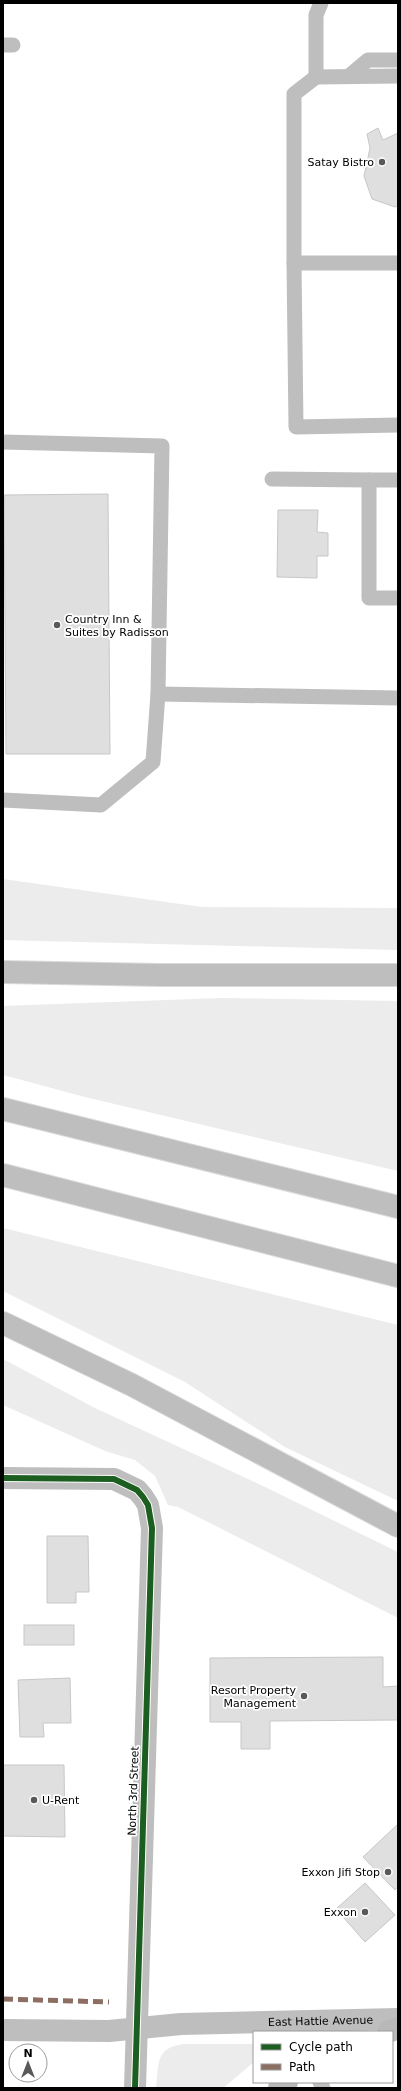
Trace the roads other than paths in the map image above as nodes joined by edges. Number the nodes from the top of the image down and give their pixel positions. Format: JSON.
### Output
{"nodes":[{"id":1,"x":321,"y":3,"type":"edge"},
{"id":2,"x":398,"y":60,"type":"edge"},
{"id":3,"x":349,"y":76,"type":"junction"},
{"id":4,"x":398,"y":76,"type":"edge"},
{"id":5,"x":316,"y":77,"type":"junction"},
{"id":6,"x":294,"y":263,"type":"junction"},
{"id":7,"x":398,"y":263,"type":"edge"},
{"id":8,"x":398,"y":425,"type":"edge"},
{"id":9,"x":3,"y":442,"type":"edge"},
{"id":10,"x":272,"y":479,"type":"dead end"},
{"id":11,"x":369,"y":480,"type":"junction"},
{"id":12,"x":398,"y":480,"type":"edge"},
{"id":13,"x":398,"y":598,"type":"edge"},
{"id":14,"x":158,"y":694,"type":"junction"},
{"id":15,"x":398,"y":698,"type":"edge"},
{"id":16,"x":3,"y":800,"type":"edge"},
{"id":17,"x":3,"y":972,"type":"edge"},
{"id":18,"x":398,"y":975,"type":"edge"},
{"id":19,"x":3,"y":1109,"type":"edge"},
{"id":20,"x":3,"y":1175,"type":"edge"},
{"id":21,"x":398,"y":1207,"type":"edge"},
{"id":22,"x":398,"y":1276,"type":"edge"},
{"id":23,"x":3,"y":1323,"type":"edge"},
{"id":24,"x":3,"y":1478,"type":"edge"},
{"id":25,"x":398,"y":1526,"type":"edge"},
{"id":26,"x":398,"y":2019,"type":"edge"},
{"id":27,"x":136,"y":2027,"type":"junction"},
{"id":28,"x":3,"y":2030,"type":"edge"},
{"id":29,"x":135,"y":2088,"type":"edge"}],
"edges":[{"from":1,"to":5,"type":"lane"},
{"from":2,"to":3,"type":"lane"},
{"from":3,"to":4,"type":"lane"},
{"from":3,"to":5,"type":"lane"},
{"from":5,"to":6,"type":"lane"},
{"from":6,"to":7,"type":"lane"},
{"from":6,"to":8,"type":"lane"},
{"from":9,"to":14,"type":"lane"},
{"from":10,"to":11,"type":"lane"},
{"from":11,"to":12,"type":"lane"},
{"from":11,"to":13,"type":"lane"},
{"from":14,"to":15,"type":"lane"},
{"from":14,"to":16,"type":"lane"},
{"from":17,"to":18,"type":"main road"},
{"from":19,"to":21,"type":"main road"},
{"from":20,"to":22,"type":"main road"},
{"from":23,"to":25,"type":"main road"},
{"from":24,"to":27,"type":"main road","name":"North 3rd Street"},
{"from":26,"to":27,"type":"main road","name":"East Hattie Avenue"},
{"from":27,"to":28,"type":"main road","name":"East Hattie Avenue"},
{"from":27,"to":29,"type":"main road","name":"North 3rd Street"}]}
